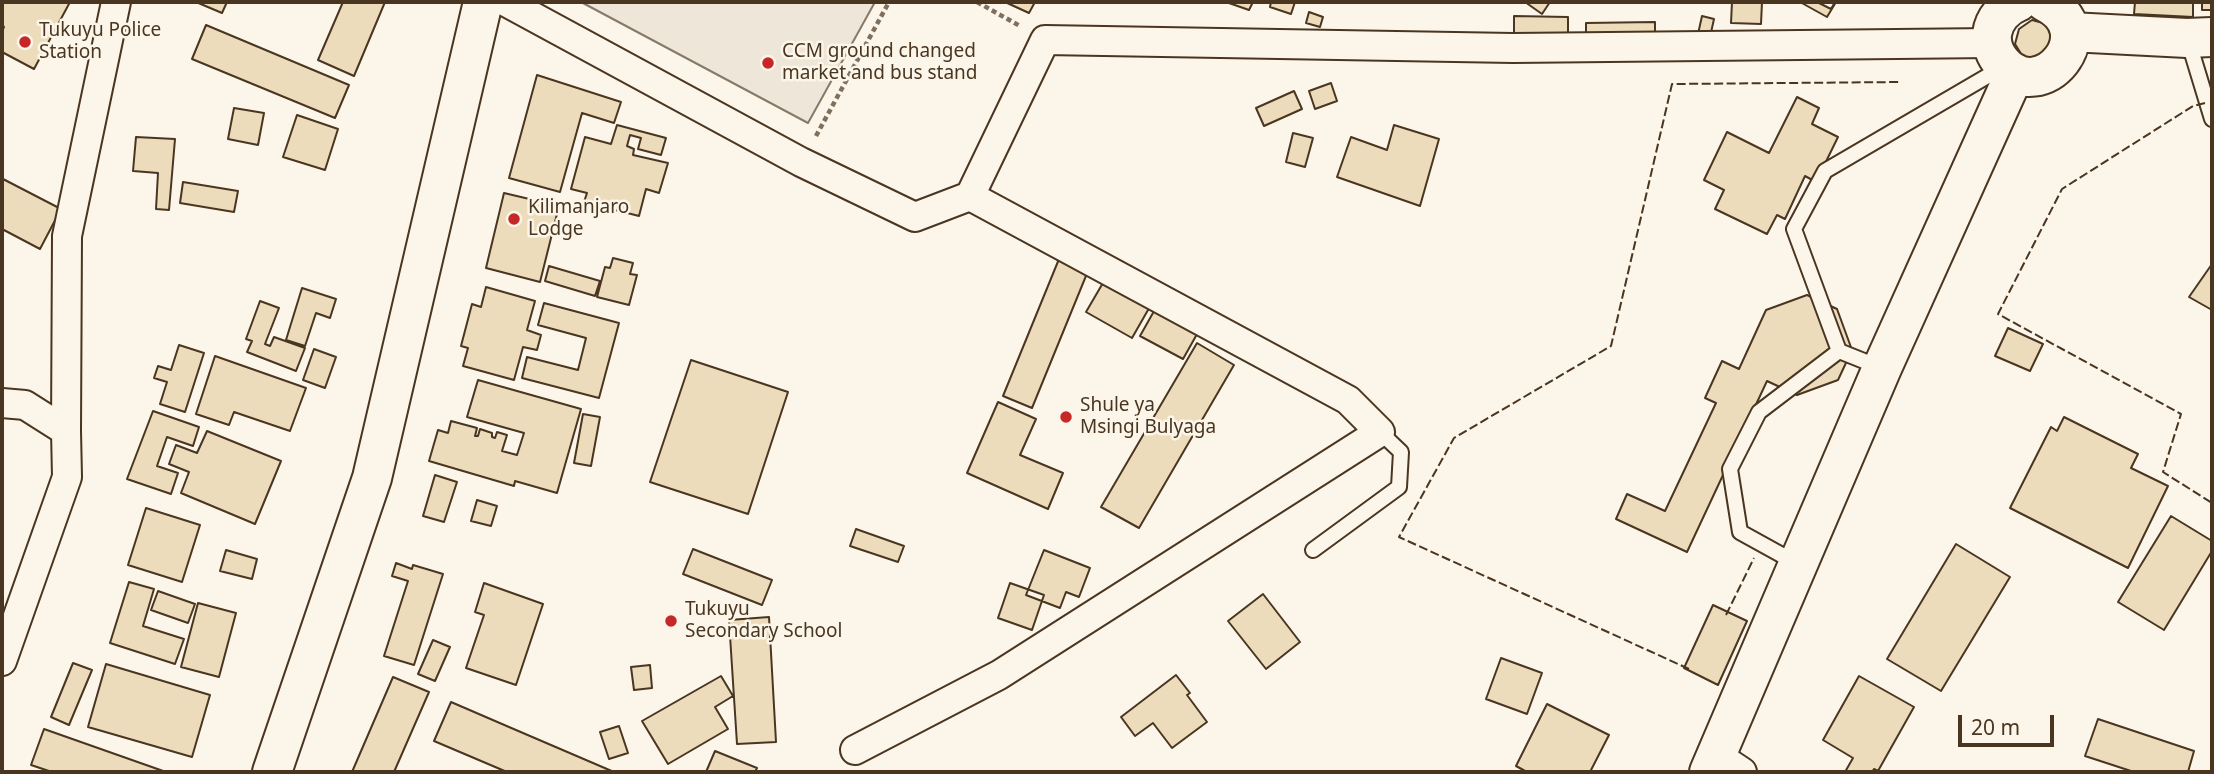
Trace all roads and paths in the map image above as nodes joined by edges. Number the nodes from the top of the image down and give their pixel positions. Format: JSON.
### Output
{"nodes":[{"id":1,"x":116,"y":2,"type":"edge"},
{"id":2,"x":483,"y":2,"type":"edge"},
{"id":3,"x":506,"y":2,"type":"edge"},
{"id":4,"x":889,"y":2,"type":"edge"},
{"id":5,"x":977,"y":2,"type":"edge"},
{"id":6,"x":2057,"y":11,"type":"edge"},
{"id":7,"x":2002,"y":33,"type":"edge"},
{"id":8,"x":2200,"y":38,"type":"edge"},
{"id":9,"x":1045,"y":40,"type":"junction"},
{"id":10,"x":2212,"y":119,"type":"edge"},
{"id":11,"x":801,"y":162,"type":"junction"},
{"id":12,"x":970,"y":196,"type":"junction"},
{"id":13,"x":1839,"y":351,"type":"junction"},
{"id":14,"x":1882,"y":368,"type":"junction"},
{"id":15,"x":2,"y":403,"type":"edge"},
{"id":16,"x":66,"y":431,"type":"junction"},
{"id":17,"x":1380,"y":432,"type":"junction"},
{"id":18,"x":1313,"y":550,"type":"dead end"},
{"id":19,"x":1799,"y":565,"type":"junction"},
{"id":20,"x":2,"y":661,"type":"edge"},
{"id":21,"x":855,"y":750,"type":"dead end"},
{"id":22,"x":1723,"y":767,"type":"edge"},
{"id":23,"x":272,"y":772,"type":"edge"}],
"edges":[{"from":1,"to":16,"type":"street"},
{"from":2,"to":23,"type":"main road"},
{"from":3,"to":11,"type":"street"},
{"from":4,"to":11,"type":"path"},
{"from":5,"to":9,"type":"path"},
{"from":6,"to":7,"type":"main road"},
{"from":6,"to":8,"type":"main road"},
{"from":7,"to":9,"type":"street"},
{"from":7,"to":13,"type":"lane"},
{"from":7,"to":14,"type":"main road"},
{"from":8,"to":10,"type":"lane"},
{"from":9,"to":12,"type":"street"},
{"from":11,"to":12,"type":"street"},
{"from":12,"to":17,"type":"street"},
{"from":13,"to":14,"type":"lane"},
{"from":13,"to":19,"type":"lane"},
{"from":14,"to":19,"type":"main road"},
{"from":15,"to":16,"type":"street"},
{"from":16,"to":20,"type":"street"},
{"from":17,"to":18,"type":"lane"},
{"from":17,"to":21,"type":"street"},
{"from":19,"to":22,"type":"main road"}]}
